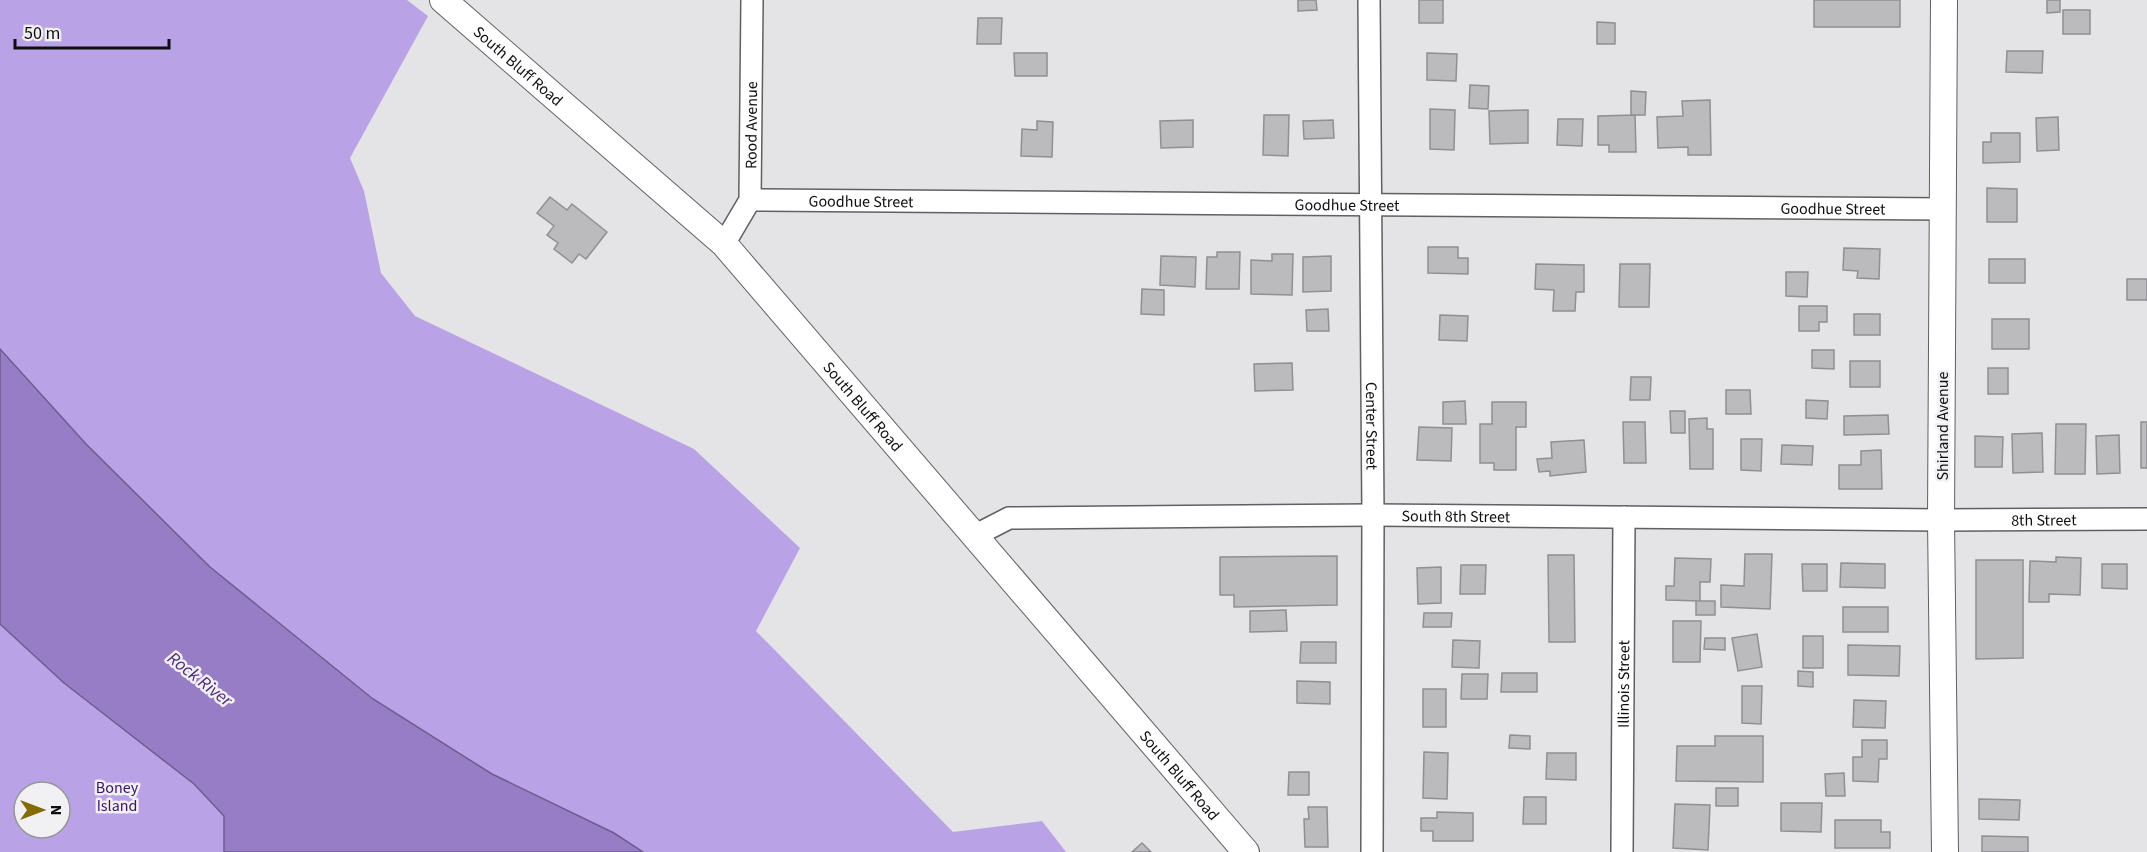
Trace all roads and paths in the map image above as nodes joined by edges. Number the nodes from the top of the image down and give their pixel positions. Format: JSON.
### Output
{"nodes":[{"id":1,"x":443,"y":0,"type":"edge"},
{"id":2,"x":752,"y":0,"type":"edge"},
{"id":3,"x":1369,"y":0,"type":"edge"},
{"id":4,"x":1944,"y":0,"type":"edge"},
{"id":5,"x":750,"y":200,"type":"junction"},
{"id":6,"x":1370,"y":206,"type":"junction"},
{"id":7,"x":1943,"y":209,"type":"junction"},
{"id":8,"x":724,"y":244,"type":"junction"},
{"id":9,"x":1373,"y":514,"type":"junction"},
{"id":10,"x":1624,"y":517,"type":"junction"},
{"id":11,"x":2147,"y":519,"type":"edge"},
{"id":12,"x":1941,"y":520,"type":"junction"},
{"id":13,"x":976,"y":535,"type":"junction"},
{"id":14,"x":1246,"y":852,"type":"edge"},
{"id":15,"x":1372,"y":852,"type":"edge"},
{"id":16,"x":1622,"y":852,"type":"edge"},
{"id":17,"x":1945,"y":852,"type":"edge"}],
"edges":[{"from":1,"to":8,"type":"street","name":"South Bluff Road"},
{"from":2,"to":5,"type":"street","name":"Rood Avenue"},
{"from":3,"to":6,"type":"street","name":"Center Street"},
{"from":4,"to":7,"type":"street","name":"Shirland Avenue"},
{"from":5,"to":6,"type":"street","name":"Goodhue Street"},
{"from":5,"to":8,"type":"street"},
{"from":6,"to":7,"type":"street","name":"Goodhue Street"},
{"from":6,"to":9,"type":"street","name":"Center Street"},
{"from":7,"to":12,"type":"street","name":"Shirland Avenue"},
{"from":8,"to":13,"type":"street","name":"South Bluff Road"},
{"from":9,"to":10,"type":"street","name":"South 8th Street"},
{"from":9,"to":13,"type":"street","name":"South 8th Street"},
{"from":9,"to":15,"type":"street","name":"Center Street"},
{"from":10,"to":12,"type":"street","name":"South 8th Street"},
{"from":10,"to":16,"type":"street","name":"Illinois Street"},
{"from":11,"to":12,"type":"street","name":"8th Street"},
{"from":12,"to":17,"type":"street","name":"Shirland Avenue"},
{"from":13,"to":14,"type":"street","name":"South Bluff Road"}]}
